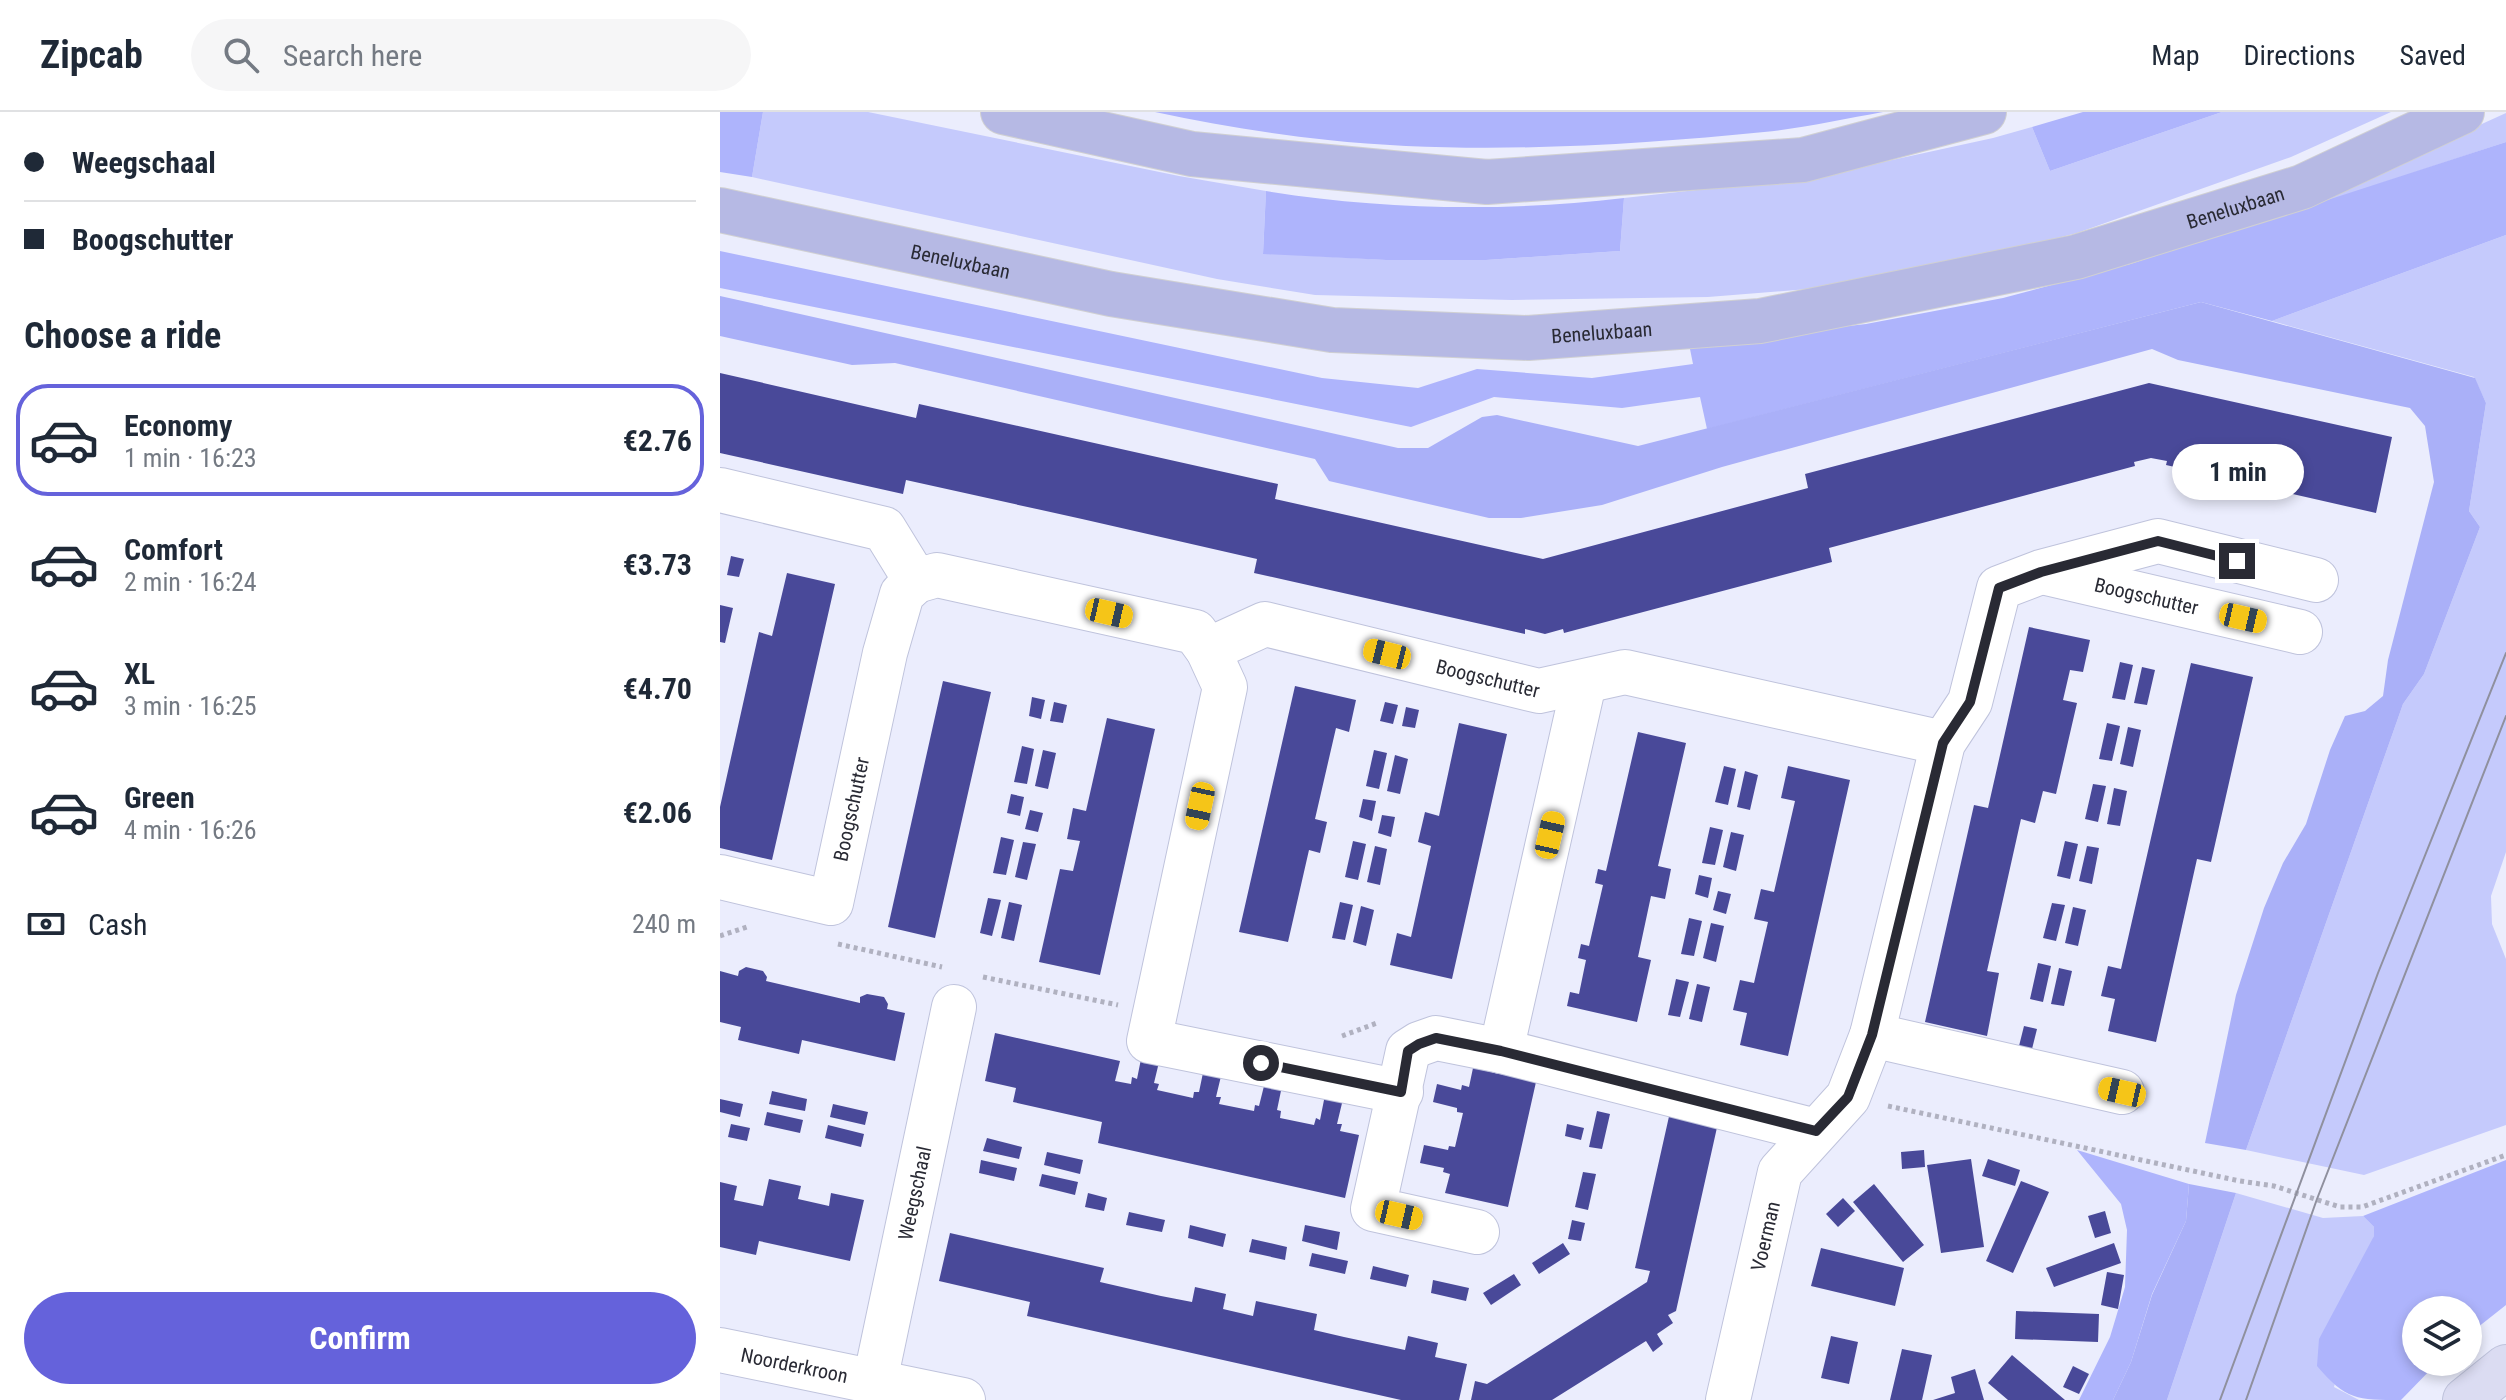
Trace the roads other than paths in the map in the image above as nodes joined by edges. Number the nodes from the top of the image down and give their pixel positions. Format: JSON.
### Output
{"nodes":[{"id":1,"x":1003,"y":112,"type":"edge"},
{"id":2,"x":1984,"y":112,"type":"edge"},
{"id":3,"x":2462,"y":112,"type":"edge"},
{"id":4,"x":720,"y":210,"type":"edge"},
{"id":5,"x":720,"y":490,"type":"edge"},
{"id":6,"x":2041,"y":572,"type":"junction"},
{"id":7,"x":2316,"y":580,"type":"dead end"},
{"id":8,"x":916,"y":581,"type":"junction"},
{"id":9,"x":2300,"y":632,"type":"dead end"},
{"id":10,"x":1208,"y":650,"type":"junction"},
{"id":11,"x":1584,"y":683,"type":"junction"},
{"id":12,"x":1943,"y":743,"type":"junction"},
{"id":13,"x":720,"y":877,"type":"edge"},
{"id":14,"x":954,"y":1007,"type":"dead end"},
{"id":15,"x":1872,"y":1035,"type":"junction"},
{"id":16,"x":1501,"y":1051,"type":"junction"},
{"id":17,"x":1401,"y":1092,"type":"junction"},
{"id":18,"x":2122,"y":1092,"type":"dead end"},
{"id":19,"x":1848,"y":1097,"type":"joint"},
{"id":20,"x":1816,"y":1131,"type":"junction"},
{"id":21,"x":1477,"y":1232,"type":"dead end"},
{"id":22,"x":720,"y":1350,"type":"edge"},
{"id":23,"x":2506,"y":1367,"type":"edge"},
{"id":24,"x":875,"y":1381,"type":"junction"},
{"id":25,"x":963,"y":1400,"type":"edge"},
{"id":26,"x":1728,"y":1400,"type":"edge"},
{"id":27,"x":2465,"y":1400,"type":"edge"}],
"edges":[{"from":1,"to":2,"type":"main road"},
{"from":3,"to":4,"type":"main road","name":"Beneluxbaan"},
{"from":5,"to":8,"type":"street"},
{"from":6,"to":7,"type":"street","name":"Boogschutter"},
{"from":6,"to":9,"type":"street","name":"Boogschutter"},
{"from":6,"to":12,"type":"street","name":"Boogschutter"},
{"from":8,"to":10,"type":"street"},
{"from":8,"to":13,"type":"street","name":"Boogschutter"},
{"from":10,"to":11,"type":"street","name":"Boogschutter"},
{"from":10,"to":17,"type":"street"},
{"from":11,"to":12,"type":"street","name":"Boogschutter"},
{"from":11,"to":16,"type":"street"},
{"from":12,"to":15,"type":"street","name":"Boogschutter"},
{"from":14,"to":24,"type":"street","name":"Weegschaal"},
{"from":15,"to":18,"type":"street"},
{"from":15,"to":19,"type":"street","name":"Boogschutter"},
{"from":16,"to":17,"type":"street"},
{"from":16,"to":20,"type":"street"},
{"from":17,"to":21,"type":"street"},
{"from":19,"to":20,"type":"street","name":"Voerman"},
{"from":20,"to":26,"type":"street","name":"Voerman"},
{"from":22,"to":24,"type":"street","name":"Noorderkroon"},
{"from":23,"to":27,"type":"street"},
{"from":24,"to":25,"type":"street","name":"Noorderkroon"}]}
